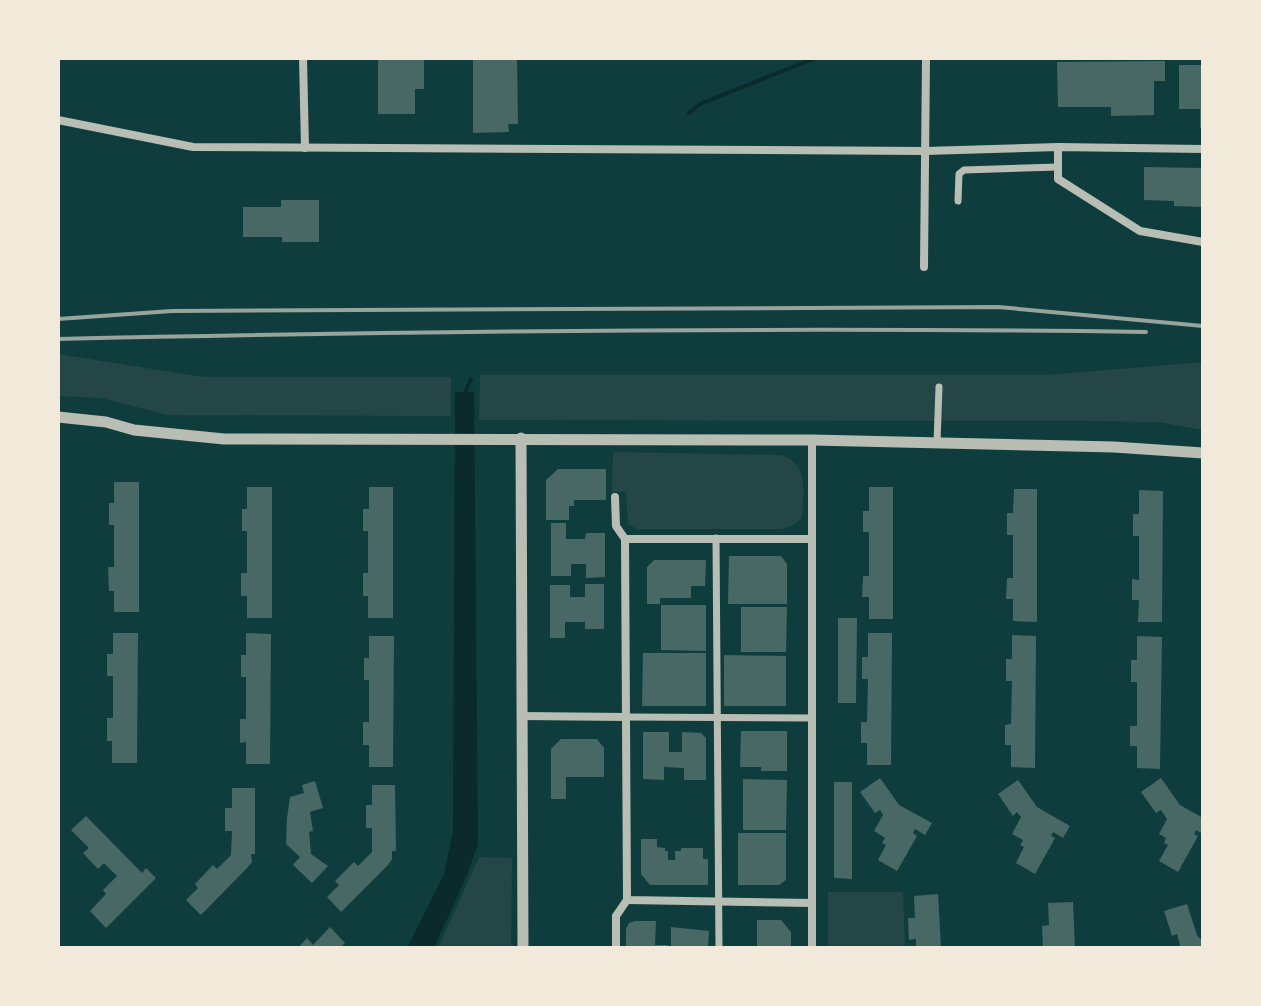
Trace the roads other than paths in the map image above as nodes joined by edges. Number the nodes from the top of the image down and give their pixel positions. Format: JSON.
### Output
{"nodes":[{"id":1,"x":303,"y":58,"type":"edge"},
{"id":2,"x":926,"y":58,"type":"edge"},
{"id":3,"x":58,"y":120,"type":"edge"},
{"id":4,"x":1058,"y":147,"type":"junction"},
{"id":5,"x":305,"y":148,"type":"junction"},
{"id":6,"x":1203,"y":149,"type":"edge"},
{"id":7,"x":925,"y":151,"type":"junction"},
{"id":8,"x":1058,"y":167,"type":"junction"},
{"id":9,"x":958,"y":201,"type":"dead end"},
{"id":10,"x":1203,"y":242,"type":"edge"},
{"id":11,"x":924,"y":267,"type":"dead end"},
{"id":12,"x":939,"y":387,"type":"dead end"},
{"id":13,"x":58,"y":417,"type":"edge"},
{"id":14,"x":521,"y":438,"type":"junction"},
{"id":15,"x":812,"y":440,"type":"junction"},
{"id":16,"x":937,"y":443,"type":"junction"},
{"id":17,"x":1203,"y":453,"type":"edge"},
{"id":18,"x":615,"y":497,"type":"dead end"},
{"id":19,"x":716,"y":538,"type":"junction"},
{"id":20,"x":625,"y":539,"type":"junction"},
{"id":21,"x":812,"y":539,"type":"junction"},
{"id":22,"x":521,"y":716,"type":"junction"},
{"id":23,"x":626,"y":717,"type":"junction"},
{"id":24,"x":717,"y":718,"type":"junction"},
{"id":25,"x":812,"y":718,"type":"junction"},
{"id":26,"x":627,"y":900,"type":"junction"},
{"id":27,"x":718,"y":902,"type":"junction"},
{"id":28,"x":812,"y":903,"type":"junction"},
{"id":29,"x":523,"y":948,"type":"edge"},
{"id":30,"x":616,"y":948,"type":"edge"},
{"id":31,"x":719,"y":948,"type":"edge"},
{"id":32,"x":812,"y":948,"type":"edge"}],
"edges":[{"from":1,"to":5,"type":"street"},
{"from":2,"to":7,"type":"street"},
{"from":3,"to":5,"type":"street"},
{"from":4,"to":6,"type":"street"},
{"from":4,"to":7,"type":"street"},
{"from":4,"to":8,"type":"street"},
{"from":5,"to":7,"type":"street"},
{"from":7,"to":11,"type":"street"},
{"from":8,"to":9,"type":"street"},
{"from":8,"to":10,"type":"street"},
{"from":12,"to":16,"type":"street"},
{"from":13,"to":14,"type":"street"},
{"from":14,"to":15,"type":"street"},
{"from":14,"to":22,"type":"street"},
{"from":15,"to":16,"type":"street"},
{"from":15,"to":21,"type":"street"},
{"from":16,"to":17,"type":"street"},
{"from":18,"to":20,"type":"street"},
{"from":19,"to":20,"type":"street"},
{"from":19,"to":21,"type":"street"},
{"from":19,"to":24,"type":"street"},
{"from":20,"to":23,"type":"street"},
{"from":21,"to":25,"type":"street"},
{"from":22,"to":23,"type":"street"},
{"from":22,"to":29,"type":"street"},
{"from":23,"to":24,"type":"street"},
{"from":23,"to":26,"type":"street"},
{"from":24,"to":25,"type":"street"},
{"from":24,"to":27,"type":"street"},
{"from":25,"to":28,"type":"street"},
{"from":26,"to":27,"type":"street"},
{"from":26,"to":30,"type":"street"},
{"from":27,"to":28,"type":"street"},
{"from":27,"to":31,"type":"street"},
{"from":28,"to":32,"type":"street"}]}
